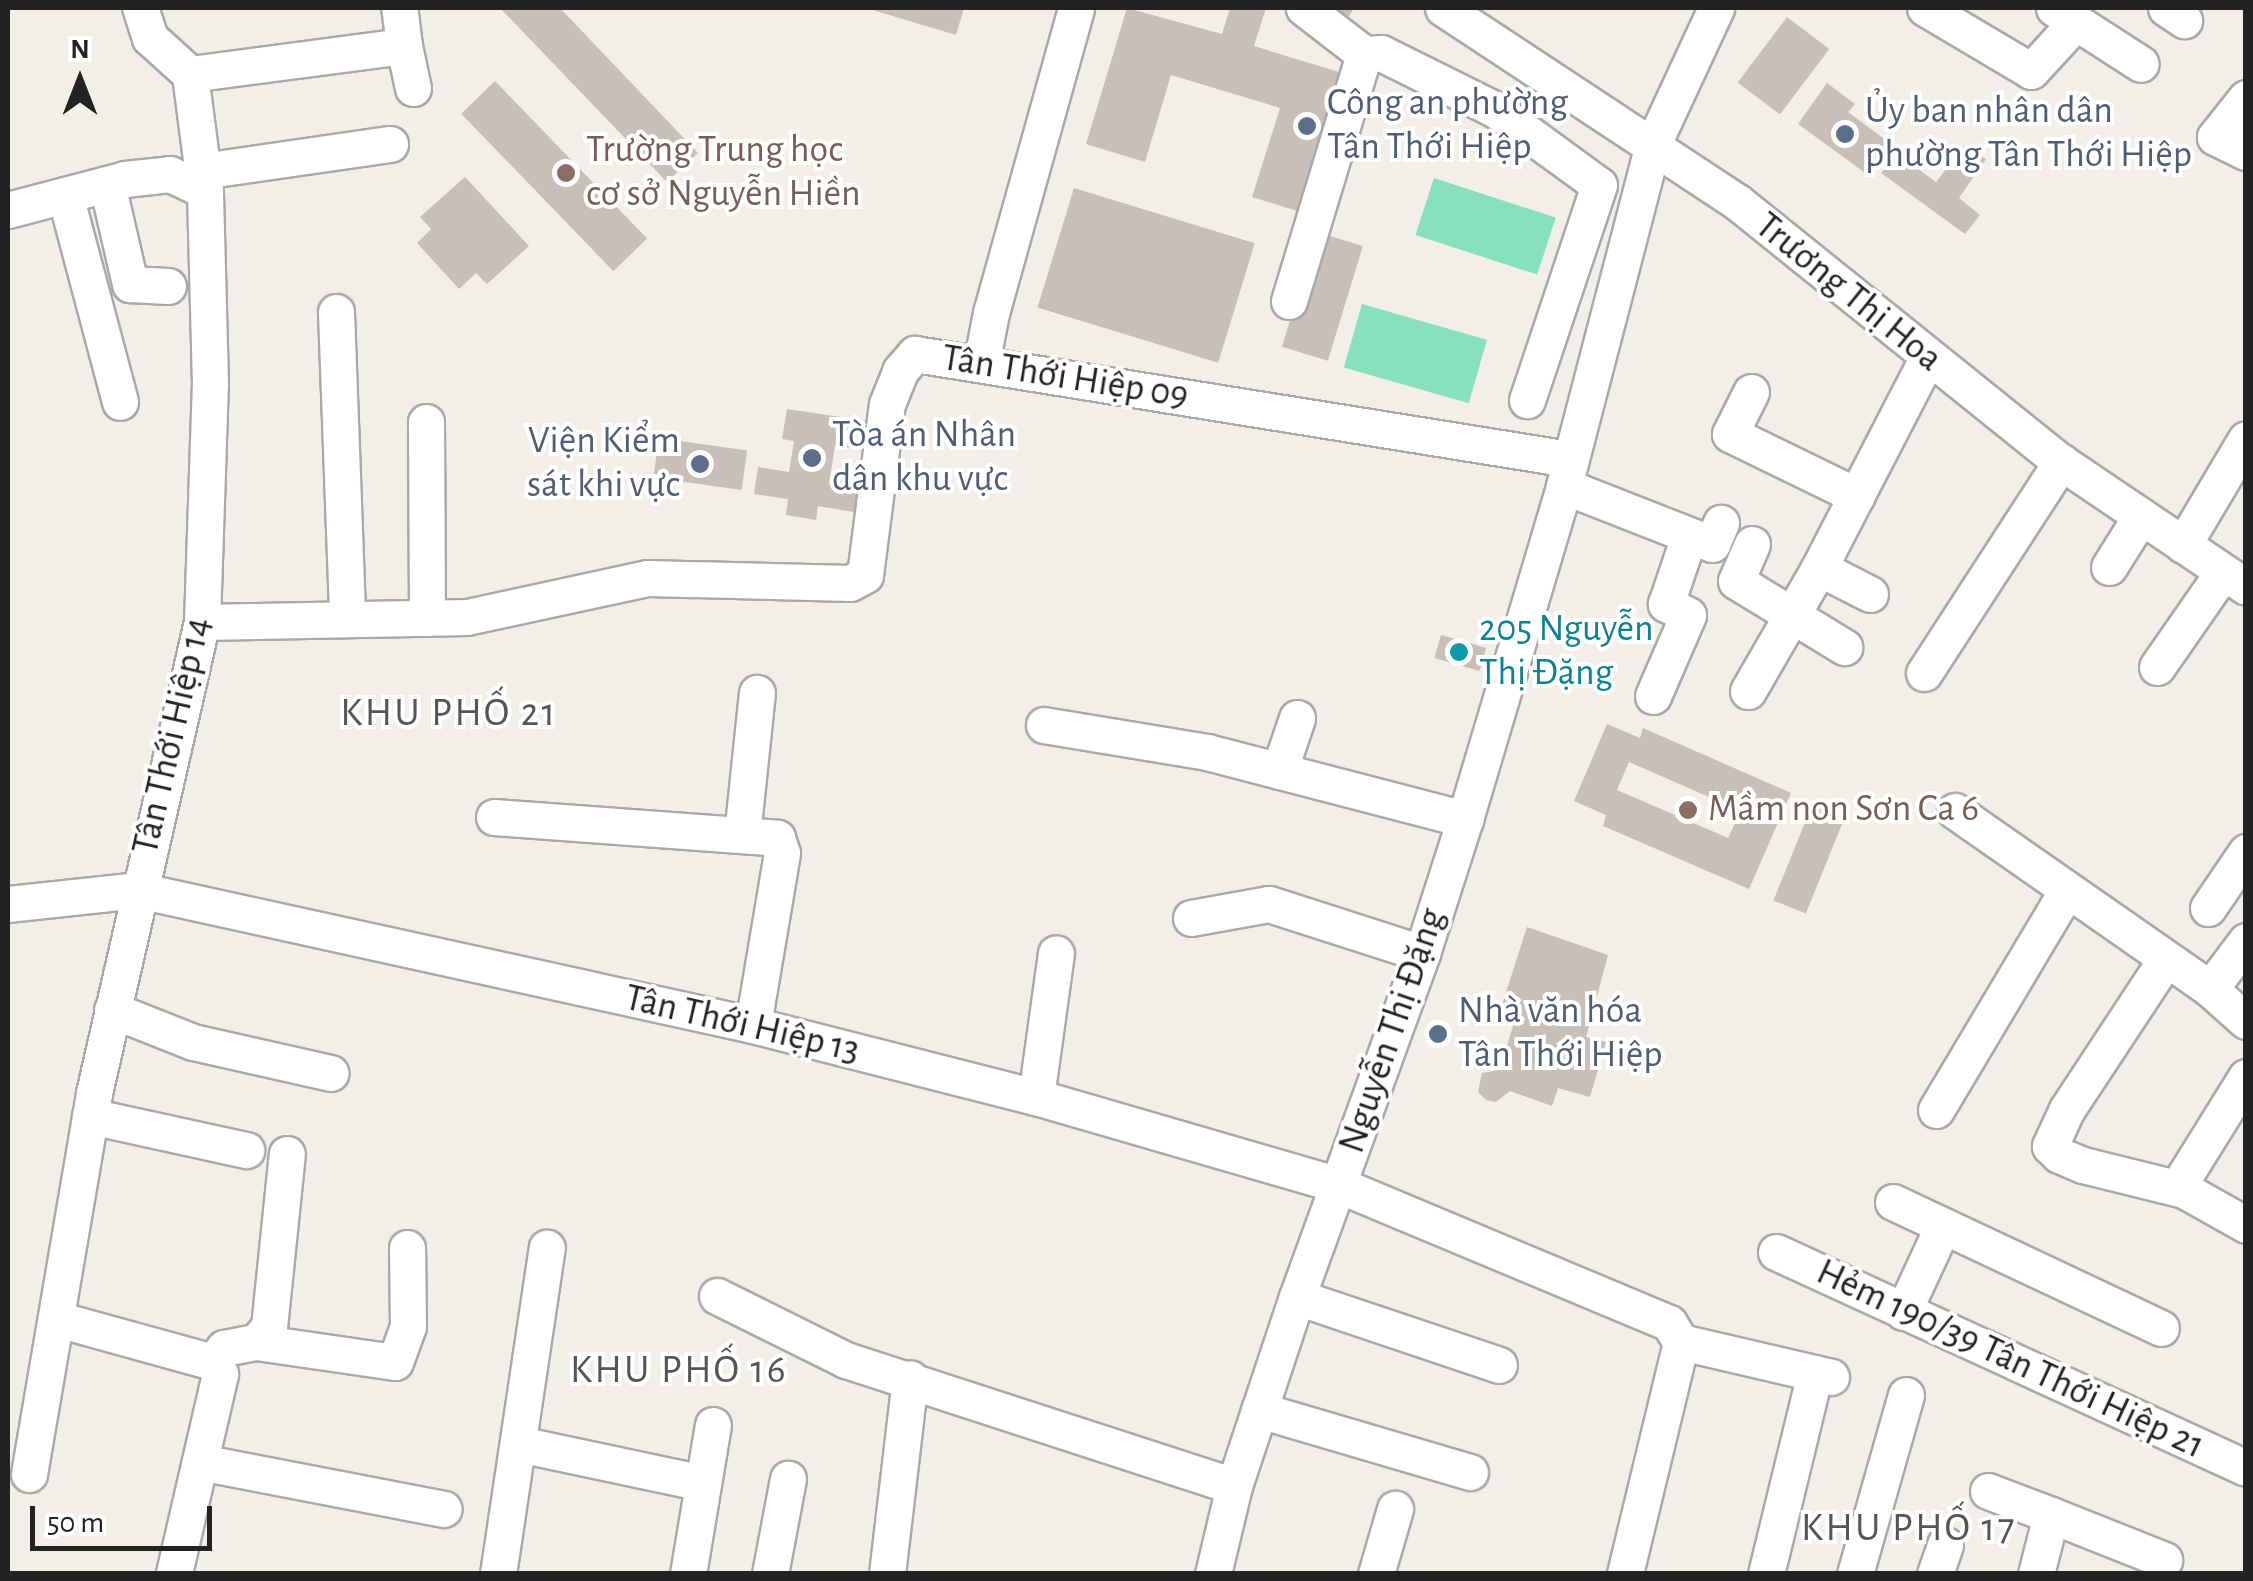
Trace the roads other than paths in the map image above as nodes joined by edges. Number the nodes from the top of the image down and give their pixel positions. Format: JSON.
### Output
{"nodes":[{"id":1,"x":140,"y":8,"type":"edge"},
{"id":2,"x":399,"y":8,"type":"edge"},
{"id":3,"x":1076,"y":8,"type":"edge"},
{"id":4,"x":1304,"y":8,"type":"edge"},
{"id":5,"x":1443,"y":8,"type":"edge"},
{"id":6,"x":1716,"y":8,"type":"edge"},
{"id":7,"x":1925,"y":8,"type":"edge"},
{"id":8,"x":2066,"y":13,"type":"edge"},
{"id":9,"x":404,"y":46,"type":"junction"},
{"id":10,"x":1364,"y":54,"type":"junction"},
{"id":11,"x":2141,"y":64,"type":"dead end"},
{"id":12,"x":190,"y":74,"type":"junction"},
{"id":13,"x":413,"y":88,"type":"dead end"},
{"id":14,"x":2246,"y":98,"type":"edge"},
{"id":15,"x":390,"y":144,"type":"dead end"},
{"id":16,"x":1653,"y":144,"type":"junction"},
{"id":17,"x":2246,"y":152,"type":"edge"},
{"id":18,"x":204,"y":180,"type":"junction"},
{"id":19,"x":107,"y":184,"type":"junction"},
{"id":20,"x":65,"y":195,"type":"junction"},
{"id":21,"x":8,"y":210,"type":"edge"},
{"id":22,"x":168,"y":286,"type":"dead end"},
{"id":23,"x":1288,"y":301,"type":"dead end"},
{"id":24,"x":336,"y":312,"type":"dead end"},
{"id":25,"x":1927,"y":359,"type":"junction"},
{"id":26,"x":981,"y":364,"type":"junction"},
{"id":27,"x":1751,"y":392,"type":"dead end"},
{"id":28,"x":1527,"y":400,"type":"dead end"},
{"id":29,"x":120,"y":402,"type":"dead end"},
{"id":30,"x":426,"y":422,"type":"dead end"},
{"id":31,"x":2246,"y":439,"type":"edge"},
{"id":32,"x":2061,"y":462,"type":"junction"},
{"id":33,"x":1567,"y":472,"type":"junction"},
{"id":34,"x":1857,"y":496,"type":"junction"},
{"id":35,"x":2140,"y":516,"type":"junction"},
{"id":36,"x":1752,"y":544,"type":"dead end"},
{"id":37,"x":2183,"y":545,"type":"junction"},
{"id":38,"x":2109,"y":567,"type":"dead end"},
{"id":39,"x":1819,"y":568,"type":"junction"},
{"id":40,"x":2234,"y":580,"type":"edge"},
{"id":41,"x":1870,"y":594,"type":"dead end"},
{"id":42,"x":1791,"y":614,"type":"junction"},
{"id":43,"x":428,"y":618,"type":"junction"},
{"id":44,"x":347,"y":619,"type":"junction"},
{"id":45,"x":202,"y":622,"type":"junction"},
{"id":46,"x":1844,"y":647,"type":"dead end"},
{"id":47,"x":2156,"y":668,"type":"dead end"},
{"id":48,"x":1924,"y":673,"type":"dead end"},
{"id":49,"x":1748,"y":691,"type":"dead end"},
{"id":50,"x":757,"y":693,"type":"dead end"},
{"id":51,"x":1653,"y":696,"type":"dead end"},
{"id":52,"x":1296,"y":718,"type":"dead end"},
{"id":53,"x":1044,"y":725,"type":"dead end"},
{"id":54,"x":1280,"y":770,"type":"junction"},
{"id":55,"x":1955,"y":810,"type":"dead end"},
{"id":56,"x":494,"y":817,"type":"dead end"},
{"id":57,"x":1465,"y":819,"type":"junction"},
{"id":58,"x":742,"y":835,"type":"junction"},
{"id":59,"x":2246,"y":852,"type":"edge"},
{"id":60,"x":138,"y":890,"type":"junction"},
{"id":61,"x":2066,"y":890,"type":"junction"},
{"id":62,"x":8,"y":904,"type":"edge"},
{"id":63,"x":2208,"y":908,"type":"dead end"},
{"id":64,"x":1191,"y":918,"type":"dead end"},
{"id":65,"x":2246,"y":940,"type":"edge"},
{"id":66,"x":1422,"y":952,"type":"junction"},
{"id":67,"x":1056,"y":953,"type":"dead end"},
{"id":68,"x":2166,"y":960,"type":"junction"},
{"id":69,"x":2210,"y":989,"type":"junction"},
{"id":70,"x":112,"y":1010,"type":"junction"},
{"id":71,"x":2246,"y":1020,"type":"edge"},
{"id":72,"x":753,"y":1025,"type":"junction"},
{"id":73,"x":331,"y":1073,"type":"dead end"},
{"id":74,"x":2246,"y":1077,"type":"edge"},
{"id":75,"x":1036,"y":1097,"type":"junction"},
{"id":76,"x":1936,"y":1110,"type":"dead end"},
{"id":77,"x":90,"y":1116,"type":"junction"},
{"id":78,"x":246,"y":1150,"type":"dead end"},
{"id":79,"x":287,"y":1154,"type":"dead end"},
{"id":80,"x":1339,"y":1186,"type":"junction"},
{"id":81,"x":2184,"y":1190,"type":"junction"},
{"id":82,"x":1894,"y":1202,"type":"dead end"},
{"id":83,"x":2246,"y":1225,"type":"edge"},
{"id":84,"x":1942,"y":1226,"type":"junction"},
{"id":85,"x":408,"y":1248,"type":"dead end"},
{"id":86,"x":546,"y":1248,"type":"dead end"},
{"id":87,"x":1776,"y":1252,"type":"dead end"},
{"id":88,"x":717,"y":1296,"type":"dead end"},
{"id":89,"x":1296,"y":1297,"type":"junction"},
{"id":90,"x":1904,"y":1312,"type":"junction"},
{"id":91,"x":57,"y":1319,"type":"junction"},
{"id":92,"x":2161,"y":1328,"type":"dead end"},
{"id":93,"x":256,"y":1342,"type":"junction"},
{"id":94,"x":1681,"y":1342,"type":"junction"},
{"id":95,"x":213,"y":1362,"type":"junction"},
{"id":96,"x":1499,"y":1365,"type":"dead end"},
{"id":97,"x":910,"y":1378,"type":"junction"},
{"id":98,"x":1906,"y":1396,"type":"dead end"},
{"id":99,"x":1260,"y":1410,"type":"junction"},
{"id":100,"x":713,"y":1424,"type":"dead end"},
{"id":101,"x":519,"y":1444,"type":"junction"},
{"id":102,"x":200,"y":1462,"type":"junction"},
{"id":103,"x":2246,"y":1468,"type":"edge"},
{"id":104,"x":1470,"y":1472,"type":"dead end"},
{"id":105,"x":28,"y":1474,"type":"dead end"},
{"id":106,"x":788,"y":1479,"type":"dead end"},
{"id":107,"x":702,"y":1483,"type":"junction"},
{"id":108,"x":1234,"y":1486,"type":"junction"},
{"id":109,"x":1988,"y":1491,"type":"dead end"},
{"id":110,"x":444,"y":1510,"type":"dead end"},
{"id":111,"x":1394,"y":1510,"type":"dead end"},
{"id":112,"x":2051,"y":1515,"type":"junction"},
{"id":113,"x":2164,"y":1560,"type":"dead end"},
{"id":114,"x":174,"y":1574,"type":"edge"},
{"id":115,"x":498,"y":1574,"type":"edge"},
{"id":116,"x":688,"y":1574,"type":"edge"},
{"id":117,"x":770,"y":1574,"type":"edge"},
{"id":118,"x":887,"y":1574,"type":"edge"},
{"id":119,"x":1213,"y":1574,"type":"edge"},
{"id":120,"x":1376,"y":1574,"type":"edge"},
{"id":121,"x":1625,"y":1574,"type":"edge"},
{"id":122,"x":1766,"y":1574,"type":"edge"},
{"id":123,"x":1855,"y":1574,"type":"edge"},
{"id":124,"x":2036,"y":1574,"type":"edge"}],
"edges":[{"from":1,"to":12,"type":"street"},
{"from":2,"to":9,"type":"street"},
{"from":3,"to":26,"type":"street"},
{"from":4,"to":10,"type":"street"},
{"from":5,"to":16,"type":"street","name":"Trương Thị Hoa"},
{"from":6,"to":16,"type":"street","name":"Nguyễn Thị Đặng"},
{"from":7,"to":8,"type":"street"},
{"from":8,"to":11,"type":"street"},
{"from":9,"to":12,"type":"street"},
{"from":9,"to":13,"type":"street"},
{"from":10,"to":23,"type":"street"},
{"from":10,"to":28,"type":"street"},
{"from":12,"to":18,"type":"street","name":"Tân Thới Hiệp 14"},
{"from":14,"to":17,"type":"street"},
{"from":15,"to":18,"type":"street"},
{"from":16,"to":25,"type":"street","name":"Trương Thị Hoa"},
{"from":16,"to":33,"type":"street","name":"Nguyễn Thị Đặng"},
{"from":18,"to":19,"type":"street"},
{"from":18,"to":45,"type":"street","name":"Tân Thới Hiệp 14"},
{"from":19,"to":20,"type":"street"},
{"from":19,"to":22,"type":"street"},
{"from":20,"to":21,"type":"street"},
{"from":20,"to":29,"type":"street"},
{"from":24,"to":44,"type":"street"},
{"from":25,"to":32,"type":"street","name":"Trương Thị Hoa"},
{"from":25,"to":34,"type":"street"},
{"from":26,"to":33,"type":"street","name":"Tân Thới Hiệp 09"},
{"from":26,"to":43,"type":"street","name":"Tân Thới Hiệp 09"},
{"from":27,"to":34,"type":"street"},
{"from":30,"to":43,"type":"street"},
{"from":31,"to":37,"type":"street"},
{"from":32,"to":35,"type":"street","name":"Trương Thị Hoa"},
{"from":32,"to":48,"type":"street"},
{"from":33,"to":51,"type":"street","name":"Tân Thới Hiệp 09"},
{"from":33,"to":57,"type":"street","name":"Nguyễn Thị Đặng"},
{"from":34,"to":39,"type":"street"},
{"from":35,"to":37,"type":"street","name":"Trương Thị Hoa"},
{"from":35,"to":38,"type":"street"},
{"from":36,"to":42,"type":"street"},
{"from":37,"to":40,"type":"street","name":"Trương Thị Hoa"},
{"from":39,"to":41,"type":"street"},
{"from":39,"to":42,"type":"street"},
{"from":40,"to":47,"type":"street"},
{"from":42,"to":46,"type":"street"},
{"from":42,"to":49,"type":"street"},
{"from":43,"to":44,"type":"street","name":"Tân Thới Hiệp 09"},
{"from":44,"to":45,"type":"street","name":"Tân Thới Hiệp 09"},
{"from":45,"to":60,"type":"street","name":"Tân Thới Hiệp 14"},
{"from":50,"to":58,"type":"street"},
{"from":52,"to":54,"type":"street"},
{"from":53,"to":54,"type":"street"},
{"from":54,"to":57,"type":"street"},
{"from":55,"to":61,"type":"street"},
{"from":56,"to":58,"type":"street"},
{"from":57,"to":66,"type":"street","name":"Nguyễn Thị Đặng"},
{"from":58,"to":72,"type":"street"},
{"from":59,"to":63,"type":"street"},
{"from":60,"to":62,"type":"street","name":"Tân Thới Hiệp 13"},
{"from":60,"to":70,"type":"street","name":"Tân Thới Hiệp 14"},
{"from":60,"to":72,"type":"street","name":"Tân Thới Hiệp 13"},
{"from":61,"to":68,"type":"street"},
{"from":61,"to":76,"type":"street"},
{"from":64,"to":66,"type":"street"},
{"from":65,"to":69,"type":"street"},
{"from":66,"to":80,"type":"street","name":"Nguyễn Thị Đặng"},
{"from":67,"to":75,"type":"street"},
{"from":68,"to":69,"type":"street"},
{"from":68,"to":81,"type":"street"},
{"from":69,"to":71,"type":"street"},
{"from":70,"to":73,"type":"street"},
{"from":70,"to":77,"type":"street","name":"Tân Thới Hiệp 14"},
{"from":72,"to":75,"type":"street","name":"Tân Thới Hiệp 13"},
{"from":74,"to":81,"type":"street"},
{"from":75,"to":80,"type":"street","name":"Tân Thới Hiệp 13"},
{"from":77,"to":78,"type":"street"},
{"from":77,"to":91,"type":"street","name":"Tân Thới Hiệp 14"},
{"from":79,"to":93,"type":"street"},
{"from":80,"to":89,"type":"street","name":"Nguyễn Thị Đặng"},
{"from":80,"to":94,"type":"street","name":"Tân Thới Hiệp 13"},
{"from":81,"to":83,"type":"street"},
{"from":82,"to":84,"type":"street"},
{"from":84,"to":90,"type":"street"},
{"from":84,"to":92,"type":"street"},
{"from":85,"to":93,"type":"street"},
{"from":86,"to":101,"type":"street"},
{"from":87,"to":90,"type":"street","name":"Hẻm 190/39 Tân Thới Hiệp 21"},
{"from":88,"to":97,"type":"street"},
{"from":89,"to":96,"type":"street"},
{"from":89,"to":99,"type":"street","name":"Nguyễn Thị Đặng"},
{"from":90,"to":103,"type":"street","name":"Hẻm 190/39 Tân Thới Hiệp 21"},
{"from":91,"to":95,"type":"street"},
{"from":91,"to":105,"type":"street","name":"Tân Thới Hiệp 14"},
{"from":93,"to":95,"type":"street"},
{"from":94,"to":121,"type":"street"},
{"from":94,"to":122,"type":"street"},
{"from":95,"to":102,"type":"street"},
{"from":97,"to":108,"type":"street"},
{"from":97,"to":118,"type":"street"},
{"from":98,"to":123,"type":"street"},
{"from":99,"to":104,"type":"street"},
{"from":99,"to":108,"type":"street","name":"Nguyễn Thị Đặng"},
{"from":100,"to":107,"type":"street"},
{"from":101,"to":107,"type":"street"},
{"from":101,"to":115,"type":"street"},
{"from":102,"to":110,"type":"street"},
{"from":102,"to":114,"type":"street"},
{"from":106,"to":117,"type":"street"},
{"from":107,"to":116,"type":"street"},
{"from":108,"to":119,"type":"street","name":"Nguyễn Thị Đặng"},
{"from":109,"to":112,"type":"street"},
{"from":111,"to":120,"type":"street"},
{"from":112,"to":113,"type":"street"},
{"from":112,"to":124,"type":"street"}]}
